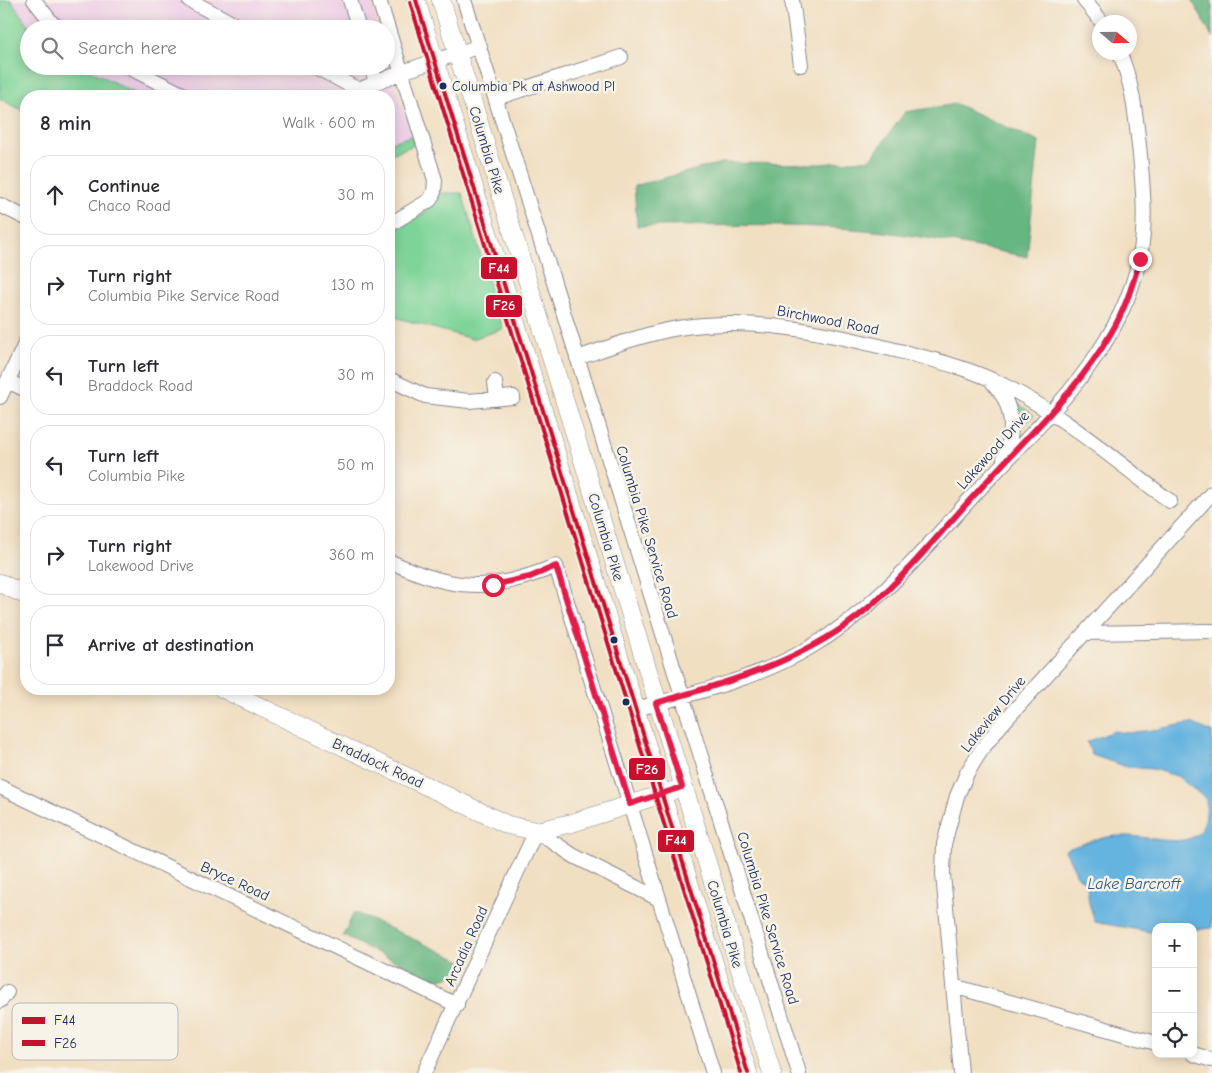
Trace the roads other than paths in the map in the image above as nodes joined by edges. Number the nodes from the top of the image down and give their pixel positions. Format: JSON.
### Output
{"nodes":[{"id":1,"x":34,"y":0,"type":"edge"},
{"id":2,"x":189,"y":0,"type":"edge"},
{"id":3,"x":350,"y":0,"type":"edge"},
{"id":4,"x":379,"y":0,"type":"edge"},
{"id":5,"x":416,"y":0,"type":"edge"},
{"id":6,"x":441,"y":0,"type":"edge"},
{"id":7,"x":464,"y":0,"type":"edge"},
{"id":8,"x":792,"y":0,"type":"edge"},
{"id":9,"x":1084,"y":0,"type":"edge"},
{"id":10,"x":1096,"y":15,"type":"edge"},
{"id":11,"x":49,"y":20,"type":"edge"},
{"id":12,"x":226,"y":20,"type":"edge"},
{"id":13,"x":356,"y":20,"type":"edge"},
{"id":14,"x":385,"y":20,"type":"edge"},
{"id":15,"x":480,"y":46,"type":"junction"},
{"id":16,"x":395,"y":50,"type":"edge"},
{"id":17,"x":457,"y":53,"type":"junction"},
{"id":18,"x":621,"y":57,"type":"dead end"},
{"id":19,"x":1122,"y":60,"type":"edge"},
{"id":20,"x":435,"y":61,"type":"junction"},
{"id":21,"x":801,"y":65,"type":"dead end"},
{"id":22,"x":402,"y":72,"type":"junction"},
{"id":23,"x":144,"y":75,"type":"edge"},
{"id":24,"x":329,"y":75,"type":"edge"},
{"id":25,"x":374,"y":75,"type":"edge"},
{"id":26,"x":395,"y":75,"type":"edge"},
{"id":27,"x":395,"y":75,"type":"edge"},
{"id":28,"x":376,"y":83,"type":"junction"},
{"id":29,"x":174,"y":90,"type":"edge"},
{"id":30,"x":354,"y":90,"type":"edge"},
{"id":31,"x":364,"y":90,"type":"edge"},
{"id":32,"x":496,"y":98,"type":"junction"},
{"id":33,"x":0,"y":205,"type":"edge"},
{"id":34,"x":20,"y":215,"type":"edge"},
{"id":35,"x":395,"y":221,"type":"edge"},
{"id":36,"x":20,"y":355,"type":"edge"},
{"id":37,"x":577,"y":358,"type":"junction"},
{"id":38,"x":983,"y":375,"type":"junction"},
{"id":39,"x":8,"y":381,"type":"junction"},
{"id":40,"x":395,"y":382,"type":"edge"},
{"id":41,"x":495,"y":382,"type":"dead end"},
{"id":42,"x":20,"y":387,"type":"edge"},
{"id":43,"x":0,"y":397,"type":"edge"},
{"id":44,"x":513,"y":397,"type":"dead end"},
{"id":45,"x":497,"y":399,"type":"junction"},
{"id":46,"x":1049,"y":412,"type":"junction"},
{"id":47,"x":994,"y":473,"type":"junction"},
{"id":48,"x":1212,"y":493,"type":"edge"},
{"id":49,"x":1170,"y":501,"type":"dead end"},
{"id":50,"x":395,"y":564,"type":"edge"},
{"id":51,"x":0,"y":582,"type":"edge"},
{"id":52,"x":20,"y":592,"type":"edge"},
{"id":53,"x":1212,"y":631,"type":"edge"},
{"id":54,"x":1085,"y":633,"type":"junction"},
{"id":55,"x":236,"y":695,"type":"edge"},
{"id":56,"x":682,"y":696,"type":"junction"},
{"id":57,"x":656,"y":703,"type":"junction"},
{"id":58,"x":636,"y":709,"type":"junction"},
{"id":59,"x":0,"y":787,"type":"edge"},
{"id":60,"x":682,"y":787,"type":"junction"},
{"id":61,"x":662,"y":794,"type":"junction"},
{"id":62,"x":630,"y":804,"type":"junction"},
{"id":63,"x":536,"y":832,"type":"junction"},
{"id":64,"x":659,"y":898,"type":"junction"},
{"id":65,"x":953,"y":986,"type":"junction"},
{"id":66,"x":457,"y":1005,"type":"junction"},
{"id":67,"x":1152,"y":1042,"type":"edge"},
{"id":68,"x":1197,"y":1055,"type":"edge"},
{"id":69,"x":1212,"y":1060,"type":"edge"},
{"id":70,"x":424,"y":1073,"type":"edge"},
{"id":71,"x":713,"y":1073,"type":"edge"},
{"id":72,"x":748,"y":1073,"type":"edge"},
{"id":73,"x":772,"y":1073,"type":"edge"},
{"id":74,"x":799,"y":1073,"type":"edge"},
{"id":75,"x":961,"y":1073,"type":"edge"}],
"edges":[{"from":1,"to":11,"type":"street"},
{"from":2,"to":12,"type":"street"},
{"from":3,"to":13,"type":"street"},
{"from":4,"to":14,"type":"street"},
{"from":5,"to":20,"type":"main road","name":"Columbia Pike"},
{"from":6,"to":17,"type":"main road","name":"Columbia Pike"},
{"from":7,"to":15,"type":"street","name":"Columbia Pike Service Road"},
{"from":8,"to":21,"type":"street"},
{"from":9,"to":10,"type":"street"},
{"from":15,"to":17,"type":"street"},
{"from":15,"to":32,"type":"street","name":"Columbia Pike Service Road"},
{"from":16,"to":22,"type":"street"},
{"from":17,"to":20,"type":"street"},
{"from":17,"to":57,"type":"main road","name":"Columbia Pike"},
{"from":18,"to":32,"type":"street"},
{"from":19,"to":46,"type":"street","name":"Lakewood Drive"},
{"from":20,"to":22,"type":"street"},
{"from":20,"to":58,"type":"main road","name":"Columbia Pike"},
{"from":22,"to":26,"type":"street"},
{"from":22,"to":35,"type":"street"},
{"from":23,"to":29,"type":"street"},
{"from":24,"to":30,"type":"street"},
{"from":25,"to":28,"type":"street"},
{"from":27,"to":28,"type":"street"},
{"from":28,"to":31,"type":"street"},
{"from":32,"to":37,"type":"street","name":"Columbia Pike Service Road"},
{"from":33,"to":34,"type":"street"},
{"from":36,"to":39,"type":"street"},
{"from":37,"to":38,"type":"street","name":"Birchwood Road"},
{"from":37,"to":56,"type":"street","name":"Columbia Pike Service Road"},
{"from":38,"to":46,"type":"street","name":"Birchwood Road"},
{"from":38,"to":47,"type":"street","name":"Birchwood Road"},
{"from":39,"to":42,"type":"street"},
{"from":39,"to":43,"type":"street"},
{"from":40,"to":45,"type":"street"},
{"from":41,"to":45,"type":"street"},
{"from":44,"to":45,"type":"street"},
{"from":46,"to":47,"type":"street","name":"Lakewood Drive"},
{"from":46,"to":49,"type":"street","name":"Birchwood Road"},
{"from":47,"to":56,"type":"street","name":"Lakewood Drive"},
{"from":48,"to":54,"type":"street","name":"Lakeview Drive"},
{"from":50,"to":62,"type":"street"},
{"from":51,"to":52,"type":"main road"},
{"from":53,"to":54,"type":"street"},
{"from":54,"to":65,"type":"street","name":"Lakeview Drive"},
{"from":55,"to":63,"type":"main road","name":"Braddock Road"},
{"from":56,"to":57,"type":"street","name":"Lakewood Drive"},
{"from":56,"to":74,"type":"street","name":"Columbia Pike Service Road"},
{"from":57,"to":58,"type":"street","name":"Lakewood Drive"},
{"from":57,"to":60,"type":"main road","name":"Columbia Pike"},
{"from":58,"to":61,"type":"main road","name":"Columbia Pike"},
{"from":59,"to":66,"type":"street","name":"Bryce Road"},
{"from":60,"to":61,"type":"main road"},
{"from":60,"to":73,"type":"main road","name":"Columbia Pike"},
{"from":61,"to":62,"type":"main road"},
{"from":61,"to":72,"type":"main road","name":"Columbia Pike"},
{"from":62,"to":63,"type":"main road"},
{"from":62,"to":64,"type":"street"},
{"from":63,"to":64,"type":"street","name":"Braddock Road"},
{"from":63,"to":66,"type":"street","name":"Arcadia Road"},
{"from":64,"to":71,"type":"street"},
{"from":65,"to":67,"type":"street"},
{"from":65,"to":75,"type":"street","name":"Lakeview Drive"},
{"from":66,"to":70,"type":"street","name":"Arcadia Road"},
{"from":68,"to":69,"type":"street"}]}
